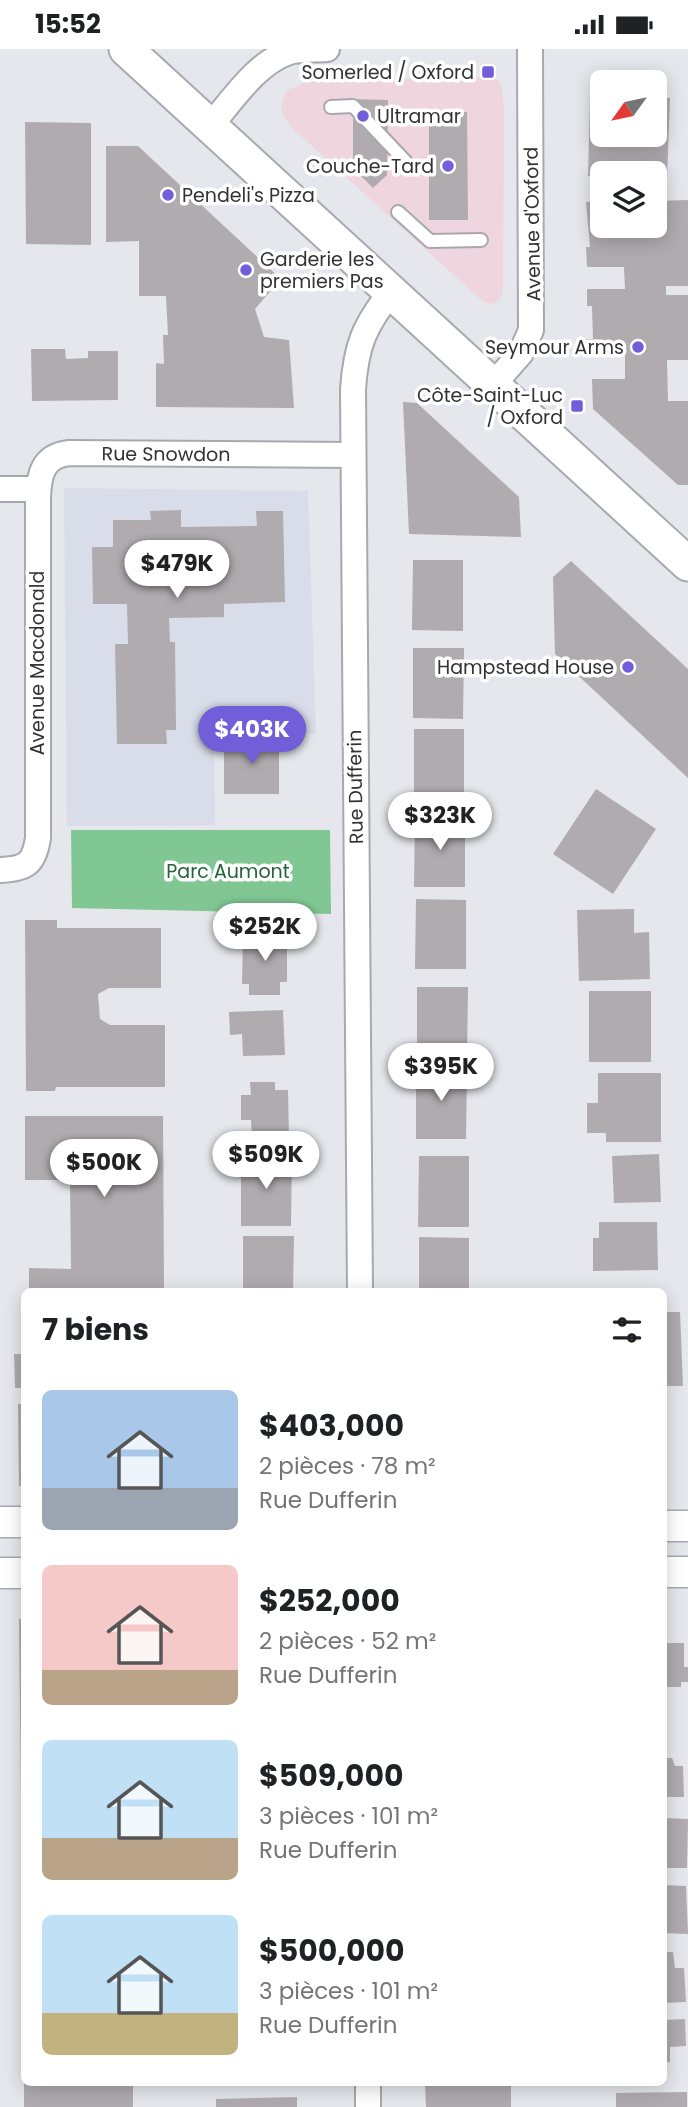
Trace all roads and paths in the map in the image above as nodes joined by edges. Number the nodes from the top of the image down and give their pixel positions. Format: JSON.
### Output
{"nodes":[{"id":1,"x":126,"y":49,"type":"edge"},
{"id":2,"x":327,"y":49,"type":"edge"},
{"id":3,"x":530,"y":49,"type":"edge"},
{"id":4,"x":331,"y":107,"type":"dead end"},
{"id":5,"x":210,"y":126,"type":"junction"},
{"id":6,"x":406,"y":162,"type":"dead end"},
{"id":7,"x":398,"y":212,"type":"dead end"},
{"id":8,"x":481,"y":240,"type":"dead end"},
{"id":9,"x":391,"y":292,"type":"junction"},
{"id":10,"x":493,"y":385,"type":"junction"},
{"id":11,"x":352,"y":455,"type":"junction"},
{"id":12,"x":0,"y":489,"type":"edge"},
{"id":13,"x":38,"y":489,"type":"junction"},
{"id":14,"x":688,"y":564,"type":"edge"},
{"id":15,"x":0,"y":870,"type":"edge"},
{"id":16,"x":360,"y":1288,"type":"edge"},
{"id":17,"x":0,"y":1522,"type":"edge"},
{"id":18,"x":21,"y":1522,"type":"edge"},
{"id":19,"x":667,"y":1526,"type":"edge"},
{"id":20,"x":688,"y":1526,"type":"edge"},
{"id":21,"x":688,"y":1572,"type":"edge"},
{"id":22,"x":0,"y":1573,"type":"edge"},
{"id":23,"x":21,"y":1573,"type":"edge"},
{"id":24,"x":667,"y":1573,"type":"edge"},
{"id":25,"x":368,"y":2086,"type":"edge"},
{"id":26,"x":368,"y":2107,"type":"edge"}],
"edges":[{"from":1,"to":5,"type":"main road"},
{"from":2,"to":5,"type":"street"},
{"from":3,"to":10,"type":"street","name":"Avenue d'Oxford"},
{"from":4,"to":6,"type":"lane"},
{"from":5,"to":9,"type":"main road"},
{"from":7,"to":8,"type":"lane"},
{"from":9,"to":10,"type":"main road"},
{"from":9,"to":11,"type":"street","name":"Rue Dufferin"},
{"from":10,"to":14,"type":"main road"},
{"from":11,"to":13,"type":"street","name":"Rue Snowdon"},
{"from":11,"to":16,"type":"street","name":"Rue Dufferin"},
{"from":12,"to":13,"type":"street"},
{"from":13,"to":15,"type":"street","name":"Avenue Macdonald"},
{"from":17,"to":18,"type":"street"},
{"from":19,"to":20,"type":"street"},
{"from":21,"to":24,"type":"street"},
{"from":22,"to":23,"type":"street"},
{"from":25,"to":26,"type":"street"}]}
